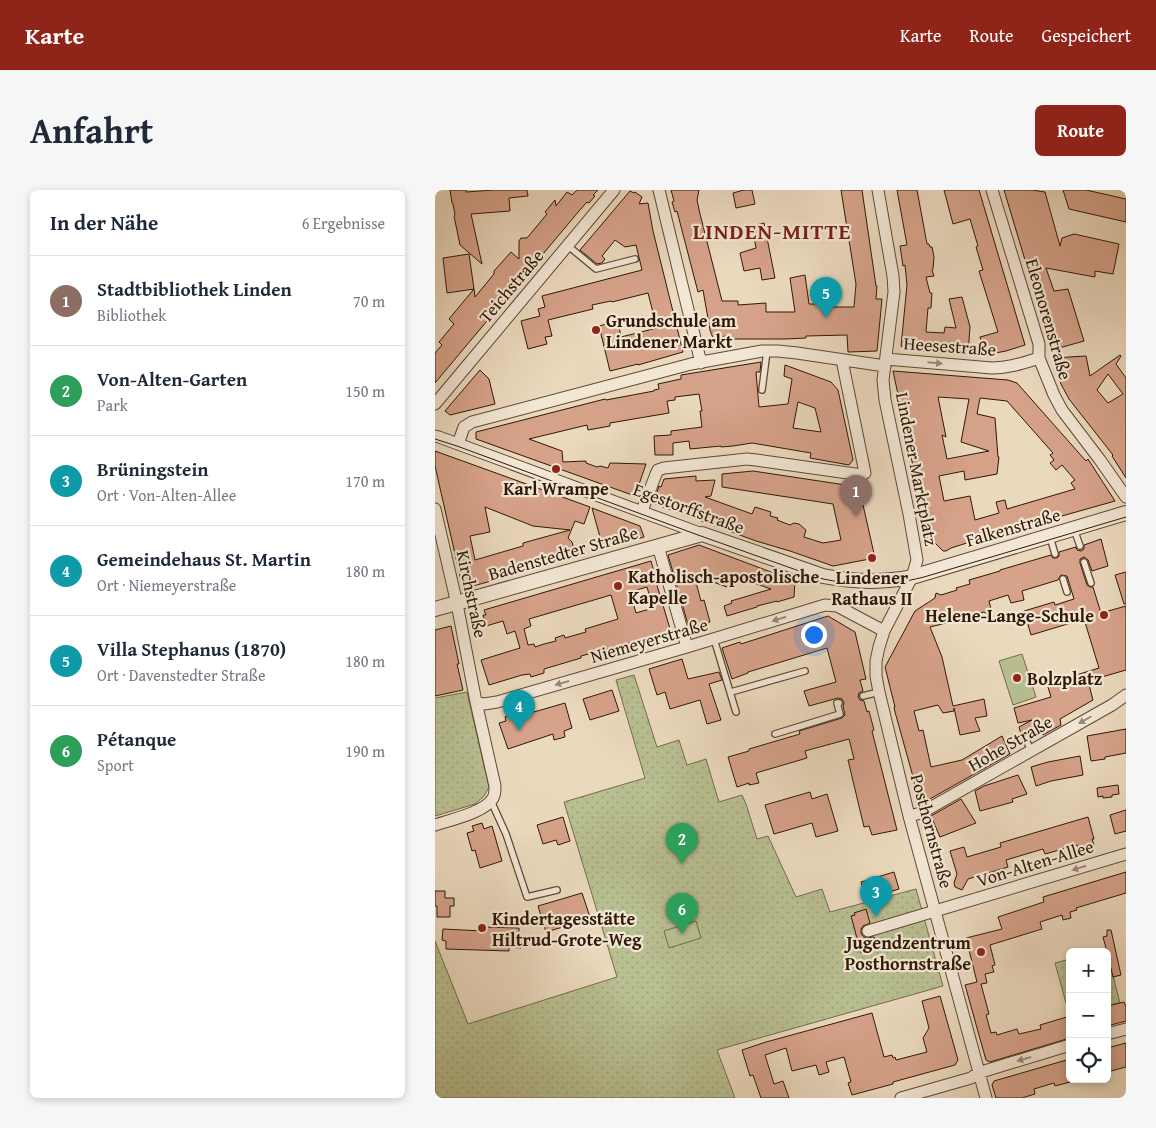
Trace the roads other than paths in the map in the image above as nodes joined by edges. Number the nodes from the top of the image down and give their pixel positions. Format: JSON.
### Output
{"nodes":[{"id":1,"x":614,"y":190,"type":"edge"},
{"id":2,"x":659,"y":190,"type":"edge"},
{"id":3,"x":878,"y":190,"type":"edge"},
{"id":4,"x":992,"y":190,"type":"edge"},
{"id":5,"x":567,"y":246,"type":"junction"},
{"id":6,"x":635,"y":259,"type":"dead end"},
{"id":7,"x":767,"y":351,"type":"junction"},
{"id":8,"x":1039,"y":358,"type":"junction"},
{"id":9,"x":843,"y":360,"type":"junction"},
{"id":10,"x":701,"y":362,"type":"junction"},
{"id":11,"x":886,"y":362,"type":"junction"},
{"id":12,"x":763,"y":390,"type":"dead end"},
{"id":13,"x":435,"y":404,"type":"edge"},
{"id":14,"x":435,"y":436,"type":"edge"},
{"id":15,"x":458,"y":444,"type":"junction"},
{"id":16,"x":1126,"y":497,"type":"edge"},
{"id":17,"x":435,"y":509,"type":"edge"},
{"id":18,"x":642,"y":511,"type":"junction"},
{"id":19,"x":1126,"y":513,"type":"edge"},
{"id":20,"x":1074,"y":528,"type":"junction"},
{"id":21,"x":702,"y":534,"type":"junction"},
{"id":22,"x":1049,"y":536,"type":"junction"},
{"id":23,"x":658,"y":546,"type":"junction"},
{"id":24,"x":1080,"y":546,"type":"dead end"},
{"id":25,"x":1055,"y":554,"type":"dead end"},
{"id":26,"x":1084,"y":562,"type":"dead end"},
{"id":27,"x":911,"y":577,"type":"junction"},
{"id":28,"x":1063,"y":579,"type":"dead end"},
{"id":29,"x":1091,"y":583,"type":"dead end"},
{"id":30,"x":1067,"y":592,"type":"dead end"},
{"id":31,"x":457,"y":604,"type":"junction"},
{"id":32,"x":435,"y":609,"type":"edge"},
{"id":33,"x":884,"y":631,"type":"junction"},
{"id":34,"x":714,"y":639,"type":"junction"},
{"id":35,"x":687,"y":647,"type":"junction"},
{"id":36,"x":805,"y":671,"type":"dead end"},
{"id":37,"x":731,"y":692,"type":"junction"},
{"id":38,"x":879,"y":692,"type":"junction"},
{"id":39,"x":1126,"y":695,"type":"edge"},
{"id":40,"x":863,"y":696,"type":"dead end"},
{"id":41,"x":476,"y":702,"type":"junction"},
{"id":42,"x":839,"y":703,"type":"dead end"},
{"id":43,"x":736,"y":712,"type":"dead end"},
{"id":44,"x":775,"y":734,"type":"dead end"},
{"id":45,"x":1025,"y":737,"type":"dead end"},
{"id":46,"x":1031,"y":751,"type":"junction"},
{"id":47,"x":491,"y":801,"type":"junction"},
{"id":48,"x":909,"y":816,"type":"junction"},
{"id":49,"x":435,"y":826,"type":"edge"},
{"id":50,"x":1126,"y":854,"type":"edge"},
{"id":51,"x":557,"y":890,"type":"dead end"},
{"id":52,"x":935,"y":911,"type":"junction"},
{"id":53,"x":868,"y":931,"type":"dead end"},
{"id":54,"x":1126,"y":1029,"type":"edge"},
{"id":55,"x":1111,"y":1033,"type":"edge"},
{"id":56,"x":1066,"y":1047,"type":"edge"},
{"id":57,"x":978,"y":1073,"type":"junction"},
{"id":58,"x":901,"y":1098,"type":"edge"},
{"id":59,"x":986,"y":1098,"type":"edge"}],
"edges":[{"from":1,"to":5,"type":"street","name":"Teichstraße"},
{"from":2,"to":10,"type":"street"},
{"from":3,"to":11,"type":"street","name":"Lindener Marktplatz"},
{"from":4,"to":8,"type":"street","name":"Eleonorenstraße"},
{"from":5,"to":6,"type":"lane"},
{"from":5,"to":13,"type":"street","name":"Teichstraße"},
{"from":7,"to":9,"type":"street"},
{"from":7,"to":10,"type":"street"},
{"from":7,"to":12,"type":"lane"},
{"from":11,"to":8,"type":"street","name":"Heesestraße","one_way":true},
{"from":8,"to":16,"type":"street","name":"Eleonorenstraße"},
{"from":9,"to":11,"type":"street"},
{"from":9,"to":18,"type":"street"},
{"from":10,"to":15,"type":"street"},
{"from":11,"to":27,"type":"street","name":"Lindener Marktplatz"},
{"from":14,"to":15,"type":"street","name":"Egestorffstraße"},
{"from":15,"to":18,"type":"street","name":"Egestorffstraße"},
{"from":17,"to":31,"type":"street","name":"Kirchstraße"},
{"from":18,"to":21,"type":"street","name":"Egestorffstraße"},
{"from":19,"to":20,"type":"street","name":"Falkenstraße"},
{"from":20,"to":22,"type":"street","name":"Falkenstraße"},
{"from":20,"to":24,"type":"lane"},
{"from":21,"to":23,"type":"street","name":"Badenstedter Straße"},
{"from":21,"to":27,"type":"street","name":"Egestorffstraße"},
{"from":22,"to":25,"type":"lane"},
{"from":22,"to":27,"type":"street","name":"Falkenstraße"},
{"from":23,"to":31,"type":"street","name":"Badenstedter Straße"},
{"from":23,"to":35,"type":"street"},
{"from":26,"to":29,"type":"lane"},
{"from":27,"to":33,"type":"street","name":"Posthornstraße"},
{"from":28,"to":30,"type":"lane"},
{"from":31,"to":32,"type":"street","name":"Badenstedter Straße"},
{"from":31,"to":41,"type":"street","name":"Kirchstraße"},
{"from":33,"to":34,"type":"street","name":"Niemeyerstraße","one_way":true},
{"from":33,"to":38,"type":"street","name":"Posthornstraße"},
{"from":34,"to":35,"type":"street","name":"Niemeyerstraße"},
{"from":34,"to":37,"type":"lane"},
{"from":35,"to":41,"type":"street","name":"Niemeyerstraße","one_way":true},
{"from":36,"to":37,"type":"lane"},
{"from":37,"to":43,"type":"lane"},
{"from":38,"to":40,"type":"lane"},
{"from":38,"to":48,"type":"street","name":"Posthornstraße"},
{"from":39,"to":46,"type":"street","name":"Hohe Straße","one_way":true},
{"from":41,"to":47,"type":"street","name":"Kirchstraße"},
{"from":42,"to":44,"type":"lane"},
{"from":45,"to":46,"type":"lane"},
{"from":46,"to":48,"type":"street","name":"Hohe Straße"},
{"from":47,"to":49,"type":"street"},
{"from":47,"to":51,"type":"lane"},
{"from":48,"to":52,"type":"street","name":"Posthornstraße"},
{"from":50,"to":52,"type":"street","name":"Von-Alten-Allee","one_way":true},
{"from":52,"to":53,"type":"street","name":"Von-Alten-Allee"},
{"from":52,"to":57,"type":"street","name":"Posthornstraße"},
{"from":54,"to":55,"type":"street"},
{"from":56,"to":57,"type":"street","one_way":true},
{"from":57,"to":58,"type":"street"},
{"from":57,"to":59,"type":"street","name":"Posthornstraße"}]}
